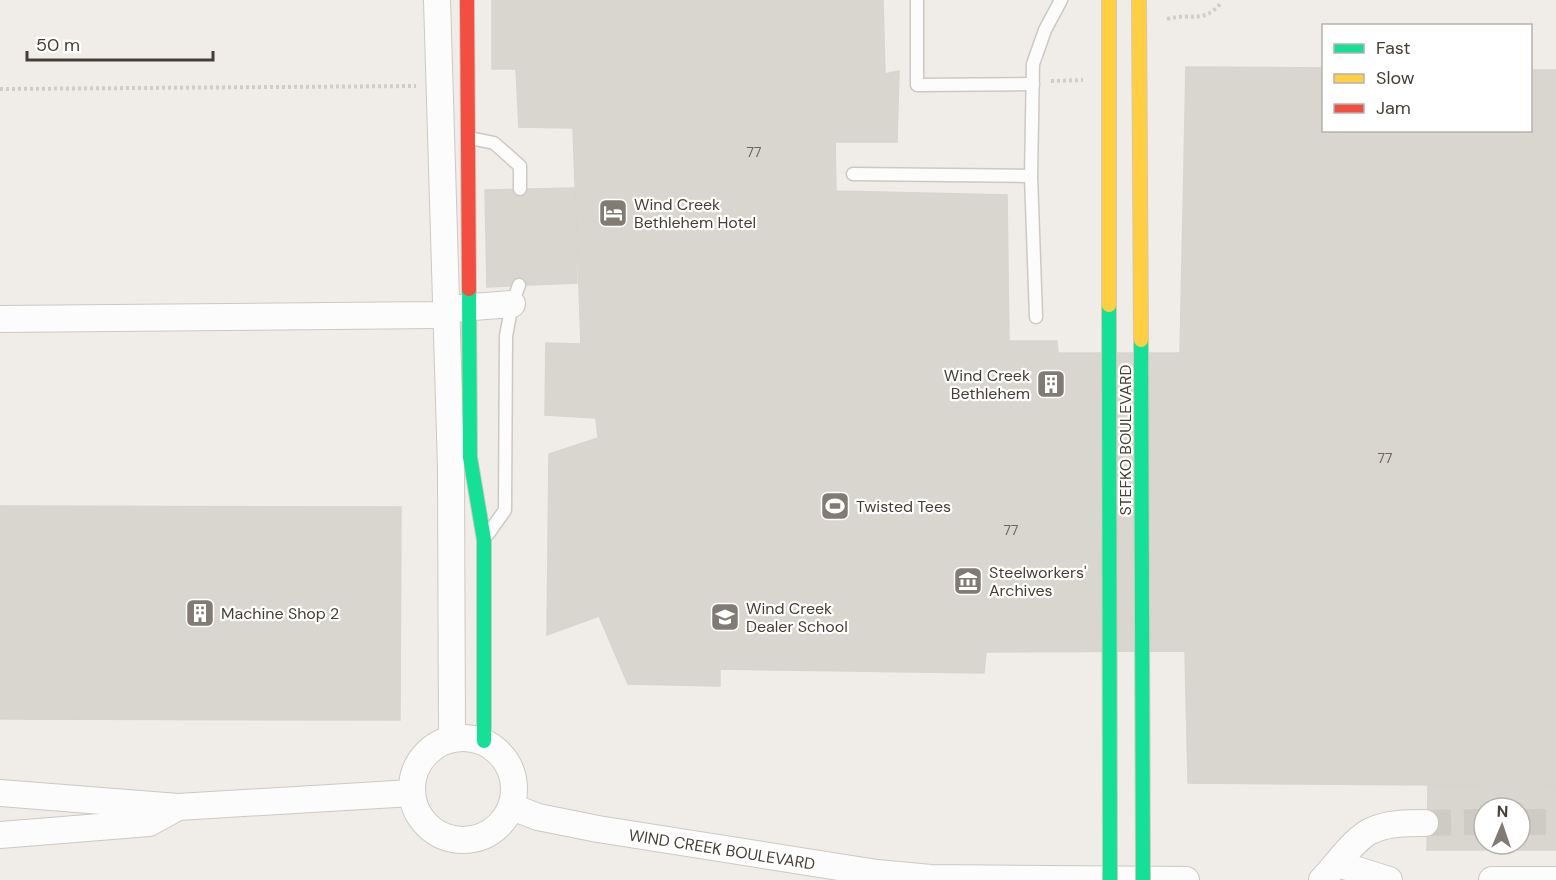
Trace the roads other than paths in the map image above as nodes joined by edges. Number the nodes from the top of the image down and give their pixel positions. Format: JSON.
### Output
{"nodes":[{"id":1,"x":437,"y":0,"type":"edge"},
{"id":2,"x":467,"y":0,"type":"edge"},
{"id":3,"x":917,"y":0,"type":"edge"},
{"id":4,"x":1061,"y":0,"type":"edge"},
{"id":5,"x":1109,"y":0,"type":"edge"},
{"id":6,"x":1139,"y":0,"type":"edge"},
{"id":7,"x":1033,"y":84,"type":"junction"},
{"id":8,"x":455,"y":138,"type":"junction"},
{"id":9,"x":854,"y":174,"type":"dead end"},
{"id":10,"x":1030,"y":176,"type":"junction"},
{"id":11,"x":520,"y":189,"type":"dead end"},
{"id":12,"x":516,"y":295,"type":"joint"},
{"id":13,"x":458,"y":310,"type":"junction"},
{"id":14,"x":1036,"y":317,"type":"dead end"},
{"id":15,"x":0,"y":319,"type":"edge"},
{"id":16,"x":484,"y":540,"type":"junction"},
{"id":17,"x":452,"y":739,"type":"junction"},
{"id":18,"x":484,"y":741,"type":"junction"},
{"id":19,"x":0,"y":793,"type":"edge"},
{"id":20,"x":412,"y":793,"type":"junction"},
{"id":21,"x":178,"y":807,"type":"junction"},
{"id":22,"x":512,"y":807,"type":"junction"},
{"id":23,"x":1425,"y":823,"type":"tunnel mouth"},
{"id":24,"x":0,"y":835,"type":"edge"},
{"id":25,"x":1330,"y":872,"type":"edge"},
{"id":26,"x":1110,"y":880,"type":"edge"},
{"id":27,"x":1143,"y":880,"type":"edge"},
{"id":28,"x":1186,"y":880,"type":"edge"},
{"id":29,"x":1389,"y":880,"type":"edge"},
{"id":30,"x":1492,"y":880,"type":"edge"},
{"id":31,"x":1556,"y":880,"type":"edge"}],
"edges":[{"from":1,"to":8,"type":"street"},
{"from":2,"to":8,"type":"main road"},
{"from":3,"to":7,"type":"lane"},
{"from":4,"to":7,"type":"lane"},
{"from":5,"to":26,"type":"main road","name":"STEFKO BOULEVARD","bridge":true},
{"from":6,"to":27,"type":"main road","name":"STEFKO BOULEVARD","bridge":true},
{"from":7,"to":10,"type":"lane"},
{"from":8,"to":11,"type":"lane"},
{"from":8,"to":13,"type":"street"},
{"from":9,"to":10,"type":"lane"},
{"from":10,"to":14,"type":"lane"},
{"from":12,"to":13,"type":"street"},
{"from":12,"to":16,"type":"lane"},
{"from":13,"to":15,"type":"street"},
{"from":13,"to":16,"type":"main road"},
{"from":13,"to":17,"type":"street"},
{"from":16,"to":18,"type":"main road"},
{"from":17,"to":18,"type":"street"},
{"from":17,"to":20,"type":"street"},
{"from":18,"to":22,"type":"street"},
{"from":19,"to":21,"type":"street"},
{"from":20,"to":21,"type":"street"},
{"from":20,"to":22,"type":"street"},
{"from":21,"to":24,"type":"street"},
{"from":22,"to":28,"type":"street","name":"WIND CREEK BOULEVARD"},
{"from":23,"to":25,"type":"street"},
{"from":25,"to":29,"type":"street"},
{"from":30,"to":31,"type":"street"}]}
